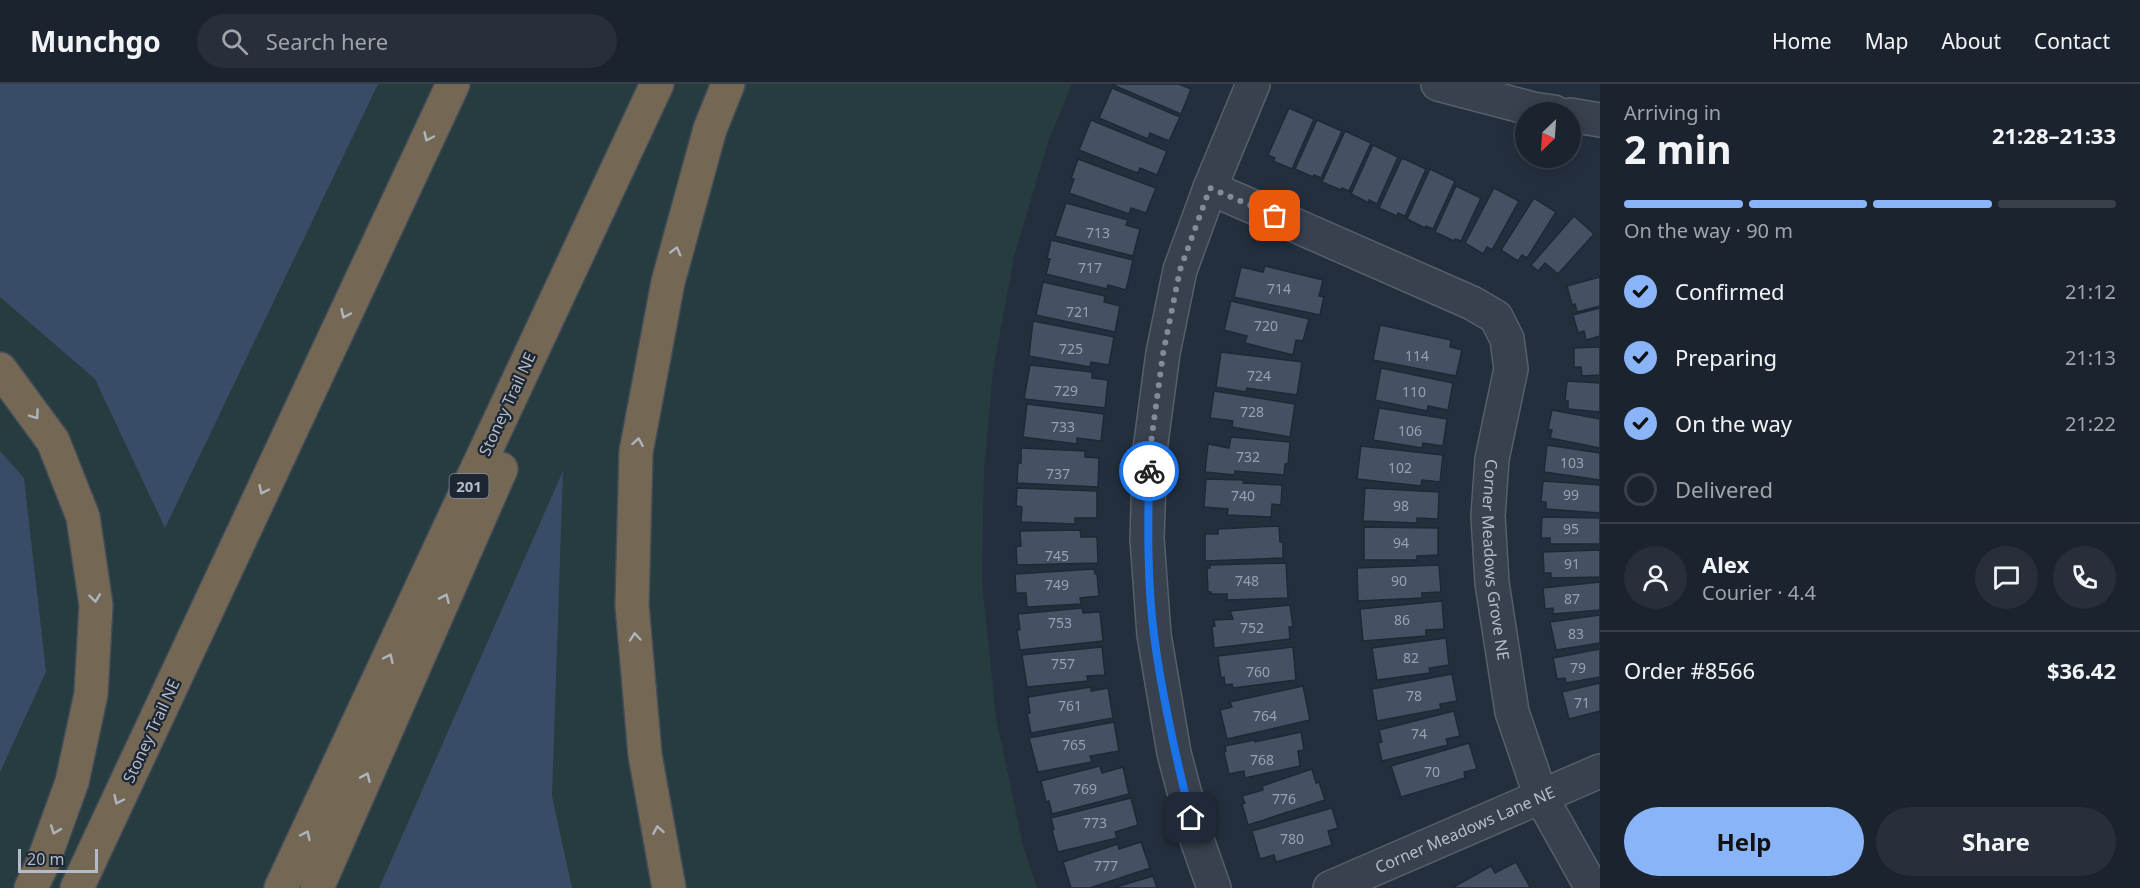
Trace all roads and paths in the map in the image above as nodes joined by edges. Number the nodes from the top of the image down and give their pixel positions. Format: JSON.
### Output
{"nodes":[{"id":1,"x":453,"y":84,"type":"edge"},
{"id":2,"x":657,"y":84,"type":"edge"},
{"id":3,"x":670,"y":84,"type":"edge"},
{"id":4,"x":728,"y":84,"type":"edge"},
{"id":5,"x":1253,"y":84,"type":"edge"},
{"id":6,"x":1438,"y":84,"type":"edge"},
{"id":7,"x":1515,"y":104,"type":"edge"},
{"id":8,"x":1581,"y":117,"type":"edge"},
{"id":9,"x":1600,"y":120,"type":"edge"},
{"id":10,"x":1210,"y":188,"type":"junction"},
{"id":11,"x":0,"y":369,"type":"edge"},
{"id":12,"x":1600,"y":771,"type":"edge"},
{"id":13,"x":1541,"y":796,"type":"junction"},
{"id":14,"x":31,"y":888,"type":"edge"},
{"id":15,"x":77,"y":888,"type":"edge"},
{"id":16,"x":281,"y":888,"type":"edge"},
{"id":17,"x":317,"y":888,"type":"edge"},
{"id":18,"x":669,"y":888,"type":"edge"},
{"id":19,"x":1214,"y":888,"type":"edge"},
{"id":20,"x":1330,"y":888,"type":"edge"},
{"id":21,"x":1592,"y":888,"type":"edge"}],
"edges":[{"from":1,"to":15,"type":"highway","name":"Stoney Trail NE","one_way":true},
{"from":16,"to":2,"type":"highway","name":"Stoney Trail NE","number":"201","one_way":true},
{"from":17,"to":3,"type":"highway","one_way":true},
{"from":18,"to":4,"type":"highway","one_way":true},
{"from":5,"to":10,"type":"street"},
{"from":6,"to":7,"type":"street"},
{"from":8,"to":9,"type":"street"},
{"from":10,"to":13,"type":"street","name":"Corner Meadows Grove NE"},
{"from":10,"to":19,"type":"street"},
{"from":11,"to":14,"type":"highway","one_way":true},
{"from":12,"to":13,"type":"street","name":"Corner Meadows Lane NE"},
{"from":13,"to":20,"type":"street","name":"Corner Meadows Lane NE"},
{"from":13,"to":21,"type":"street","name":"Corner Meadows Grove NE"}]}
